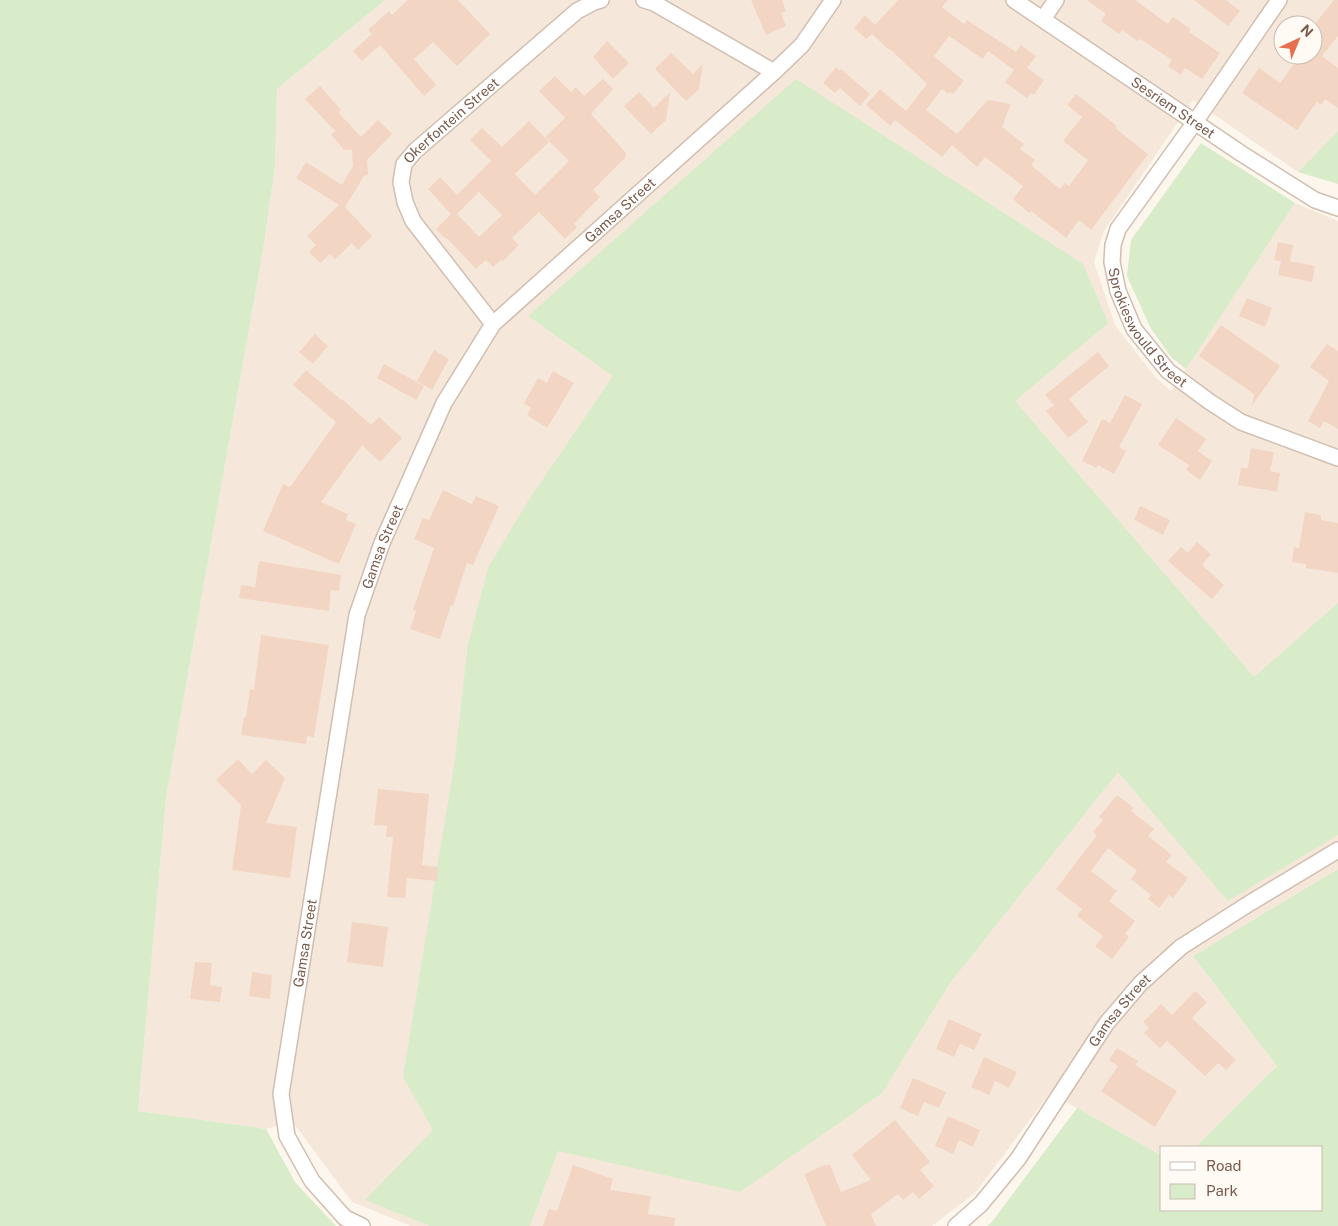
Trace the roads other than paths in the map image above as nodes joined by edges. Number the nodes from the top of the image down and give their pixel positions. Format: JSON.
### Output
{"nodes":[{"id":1,"x":601,"y":0,"type":"edge"},
{"id":2,"x":644,"y":0,"type":"edge"},
{"id":3,"x":833,"y":0,"type":"edge"},
{"id":4,"x":1014,"y":0,"type":"edge"},
{"id":5,"x":1056,"y":0,"type":"edge"},
{"id":6,"x":1278,"y":0,"type":"edge"},
{"id":7,"x":1043,"y":20,"type":"junction"},
{"id":8,"x":774,"y":72,"type":"junction"},
{"id":9,"x":1195,"y":122,"type":"junction"},
{"id":10,"x":1338,"y":208,"type":"edge"},
{"id":11,"x":493,"y":324,"type":"junction"},
{"id":12,"x":1338,"y":458,"type":"edge"},
{"id":13,"x":1338,"y":850,"type":"edge"},
{"id":14,"x":362,"y":1226,"type":"edge"},
{"id":15,"x":956,"y":1226,"type":"edge"}],
"edges":[{"from":1,"to":11,"type":"street","name":"Okerfontein Street"},
{"from":2,"to":8,"type":"street"},
{"from":3,"to":8,"type":"street","name":"Gamsa Street"},
{"from":4,"to":7,"type":"street","name":"Sesriem Street"},
{"from":5,"to":7,"type":"street"},
{"from":6,"to":9,"type":"street","name":"Sprokieswould Street"},
{"from":7,"to":9,"type":"street","name":"Sesriem Street"},
{"from":8,"to":11,"type":"street","name":"Gamsa Street"},
{"from":9,"to":10,"type":"street","name":"Sesriem Street"},
{"from":9,"to":12,"type":"street","name":"Sprokieswould Street"},
{"from":11,"to":14,"type":"street","name":"Gamsa Street"},
{"from":13,"to":15,"type":"street","name":"Gamsa Street"}]}
